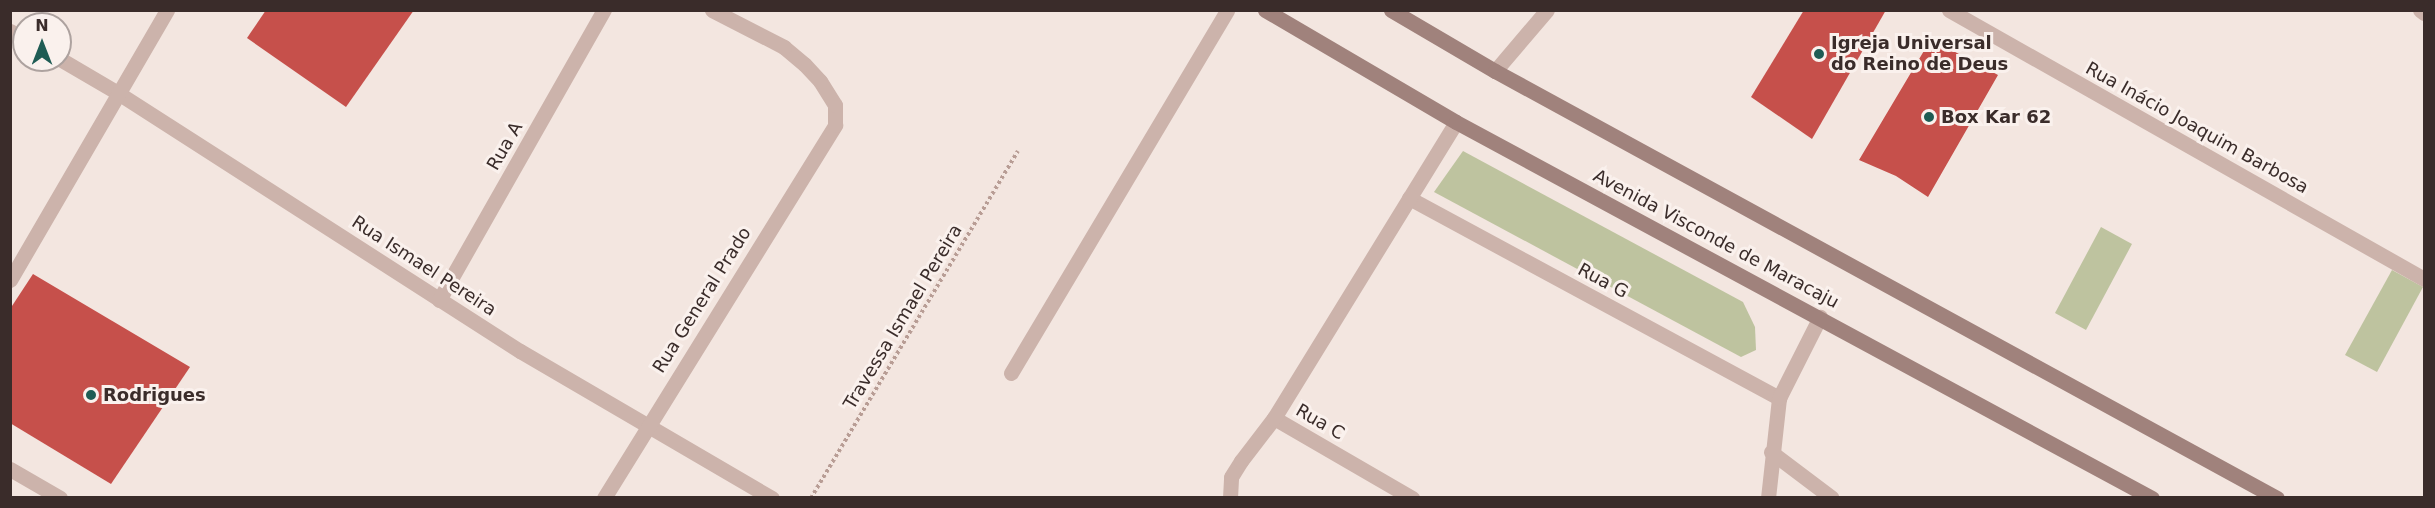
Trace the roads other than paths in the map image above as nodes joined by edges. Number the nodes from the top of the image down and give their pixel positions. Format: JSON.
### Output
{"nodes":[{"id":1,"x":167,"y":10,"type":"edge"},
{"id":2,"x":604,"y":10,"type":"edge"},
{"id":3,"x":712,"y":10,"type":"edge"},
{"id":4,"x":1227,"y":10,"type":"edge"},
{"id":5,"x":1265,"y":10,"type":"edge"},
{"id":6,"x":1391,"y":10,"type":"edge"},
{"id":7,"x":1546,"y":10,"type":"edge"},
{"id":8,"x":1949,"y":10,"type":"edge"},
{"id":9,"x":2420,"y":10,"type":"edge"},
{"id":10,"x":2424,"y":13,"type":"edge"},
{"id":11,"x":72,"y":66,"type":"edge"},
{"id":12,"x":1495,"y":71,"type":"junction"},
{"id":13,"x":118,"y":93,"type":"junction"},
{"id":14,"x":1456,"y":122,"type":"junction"},
{"id":15,"x":1409,"y":198,"type":"junction"},
{"id":16,"x":2424,"y":279,"type":"edge"},
{"id":17,"x":10,"y":280,"type":"edge"},
{"id":18,"x":439,"y":300,"type":"junction"},
{"id":19,"x":1820,"y":317,"type":"junction"},
{"id":20,"x":1011,"y":374,"type":"dead end"},
{"id":21,"x":1779,"y":398,"type":"junction"},
{"id":22,"x":1274,"y":418,"type":"junction"},
{"id":23,"x":647,"y":425,"type":"junction"},
{"id":24,"x":1771,"y":452,"type":"junction"},
{"id":25,"x":10,"y":469,"type":"edge"},
{"id":26,"x":2251,"y":482,"type":"junction"},
{"id":27,"x":1395,"y":493,"type":"edge"},
{"id":28,"x":60,"y":498,"type":"edge"},
{"id":29,"x":604,"y":498,"type":"edge"},
{"id":30,"x":772,"y":498,"type":"edge"},
{"id":31,"x":1230,"y":498,"type":"edge"},
{"id":32,"x":1412,"y":498,"type":"edge"},
{"id":33,"x":1768,"y":498,"type":"edge"},
{"id":34,"x":1832,"y":498,"type":"edge"},
{"id":35,"x":2152,"y":498,"type":"edge"},
{"id":36,"x":2256,"y":498,"type":"edge"},
{"id":37,"x":2277,"y":498,"type":"edge"}],
"edges":[{"from":1,"to":13,"type":"street"},
{"from":2,"to":18,"type":"street","name":"Rua A"},
{"from":3,"to":23,"type":"street","name":"Rua General Prado"},
{"from":4,"to":20,"type":"street"},
{"from":5,"to":14,"type":"main road","name":"Avenida Visconde de Maracaju"},
{"from":6,"to":12,"type":"main road"},
{"from":7,"to":12,"type":"street"},
{"from":8,"to":16,"type":"street","name":"Rua Inácio Joaquim Barbosa"},
{"from":9,"to":10,"type":"street"},
{"from":11,"to":13,"type":"street","name":"Rua Ismael Pereira"},
{"from":12,"to":26,"type":"main road"},
{"from":13,"to":17,"type":"street"},
{"from":13,"to":18,"type":"street","name":"Rua Ismael Pereira"},
{"from":14,"to":15,"type":"street"},
{"from":14,"to":19,"type":"main road","name":"Avenida Visconde de Maracaju"},
{"from":15,"to":21,"type":"street","name":"Rua G"},
{"from":15,"to":22,"type":"street"},
{"from":18,"to":23,"type":"street","name":"Rua Ismael Pereira"},
{"from":19,"to":21,"type":"street"},
{"from":19,"to":35,"type":"main road","name":"Avenida Visconde de Maracaju"},
{"from":21,"to":24,"type":"street"},
{"from":22,"to":27,"type":"street","name":"Rua C"},
{"from":22,"to":31,"type":"street","name":"Rua C"},
{"from":23,"to":29,"type":"street","name":"Rua General Prado"},
{"from":23,"to":30,"type":"street","name":"Rua Ismael Pereira"},
{"from":24,"to":33,"type":"street"},
{"from":24,"to":34,"type":"street"},
{"from":25,"to":28,"type":"street"},
{"from":26,"to":36,"type":"main road"},
{"from":26,"to":37,"type":"main road"},
{"from":27,"to":32,"type":"street","name":"Rua C"}]}
